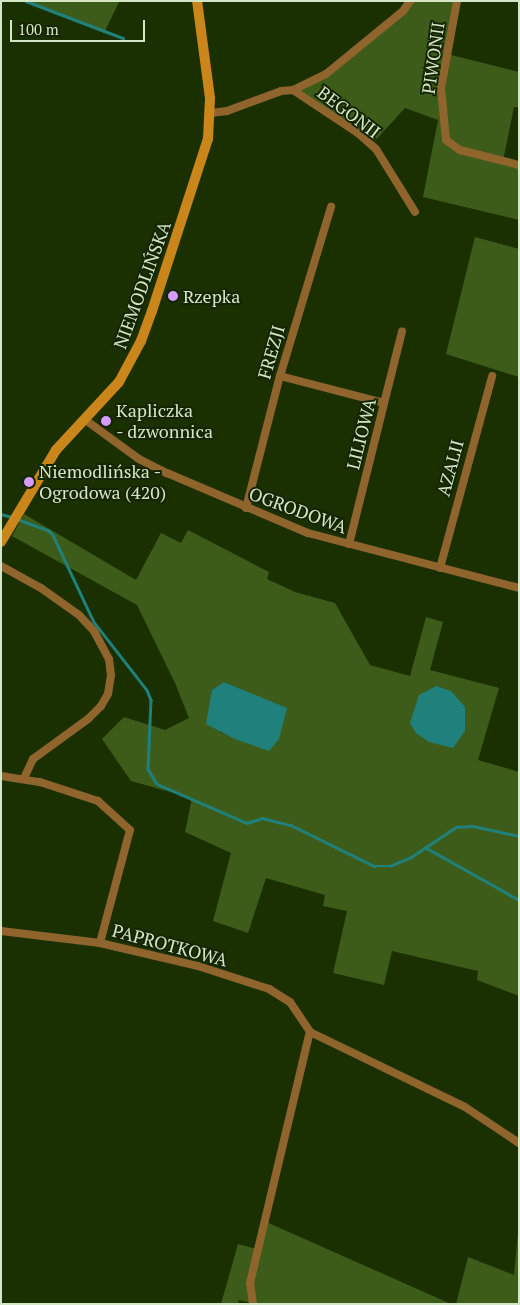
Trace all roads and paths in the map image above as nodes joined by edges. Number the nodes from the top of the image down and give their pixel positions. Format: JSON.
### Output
{"nodes":[{"id":1,"x":197,"y":1,"type":"edge"},
{"id":2,"x":410,"y":1,"type":"edge"},
{"id":3,"x":456,"y":1,"type":"edge"},
{"id":4,"x":294,"y":90,"type":"junction"},
{"id":5,"x":211,"y":113,"type":"junction"},
{"id":6,"x":519,"y":165,"type":"edge"},
{"id":7,"x":331,"y":207,"type":"dead end"},
{"id":8,"x":415,"y":212,"type":"dead end"},
{"id":9,"x":402,"y":332,"type":"dead end"},
{"id":10,"x":280,"y":376,"type":"junction"},
{"id":11,"x":492,"y":376,"type":"dead end"},
{"id":12,"x":384,"y":403,"type":"junction"},
{"id":13,"x":84,"y":419,"type":"junction"},
{"id":14,"x":246,"y":508,"type":"junction"},
{"id":15,"x":1,"y":542,"type":"edge"},
{"id":16,"x":349,"y":544,"type":"junction"},
{"id":17,"x":1,"y":566,"type":"edge"},
{"id":18,"x":440,"y":568,"type":"junction"},
{"id":19,"x":519,"y":588,"type":"edge"},
{"id":20,"x":1,"y":776,"type":"edge"},
{"id":21,"x":24,"y":778,"type":"junction"},
{"id":22,"x":1,"y":931,"type":"edge"},
{"id":23,"x":100,"y":943,"type":"junction"},
{"id":24,"x":310,"y":1032,"type":"junction"},
{"id":25,"x":519,"y":1143,"type":"edge"},
{"id":26,"x":253,"y":1304,"type":"edge"}],
"edges":[{"from":1,"to":5,"type":"main road","name":"NIEMODLIŃSKA"},
{"from":2,"to":4,"type":"street"},
{"from":3,"to":6,"type":"street","name":"PIWONII"},
{"from":4,"to":5,"type":"street"},
{"from":4,"to":8,"type":"street","name":"BEGONII"},
{"from":5,"to":13,"type":"main road","name":"NIEMODLIŃSKA"},
{"from":7,"to":10,"type":"street","name":"FREZJI"},
{"from":9,"to":12,"type":"street","name":"LILIOWA"},
{"from":10,"to":12,"type":"street"},
{"from":10,"to":14,"type":"street","name":"FREZJI"},
{"from":11,"to":18,"type":"street","name":"AZALII"},
{"from":12,"to":16,"type":"street","name":"LILIOWA"},
{"from":13,"to":14,"type":"street","name":"OGRODOWA"},
{"from":13,"to":15,"type":"main road","name":"NIEMODLIŃSKA"},
{"from":14,"to":16,"type":"street","name":"OGRODOWA"},
{"from":16,"to":18,"type":"street","name":"OGRODOWA"},
{"from":17,"to":21,"type":"street"},
{"from":18,"to":19,"type":"street","name":"OGRODOWA"},
{"from":20,"to":21,"type":"street"},
{"from":21,"to":23,"type":"street"},
{"from":22,"to":23,"type":"street","name":"PAPROTKOWA"},
{"from":23,"to":24,"type":"street","name":"PAPROTKOWA"},
{"from":24,"to":25,"type":"street"},
{"from":24,"to":26,"type":"street"}]}
